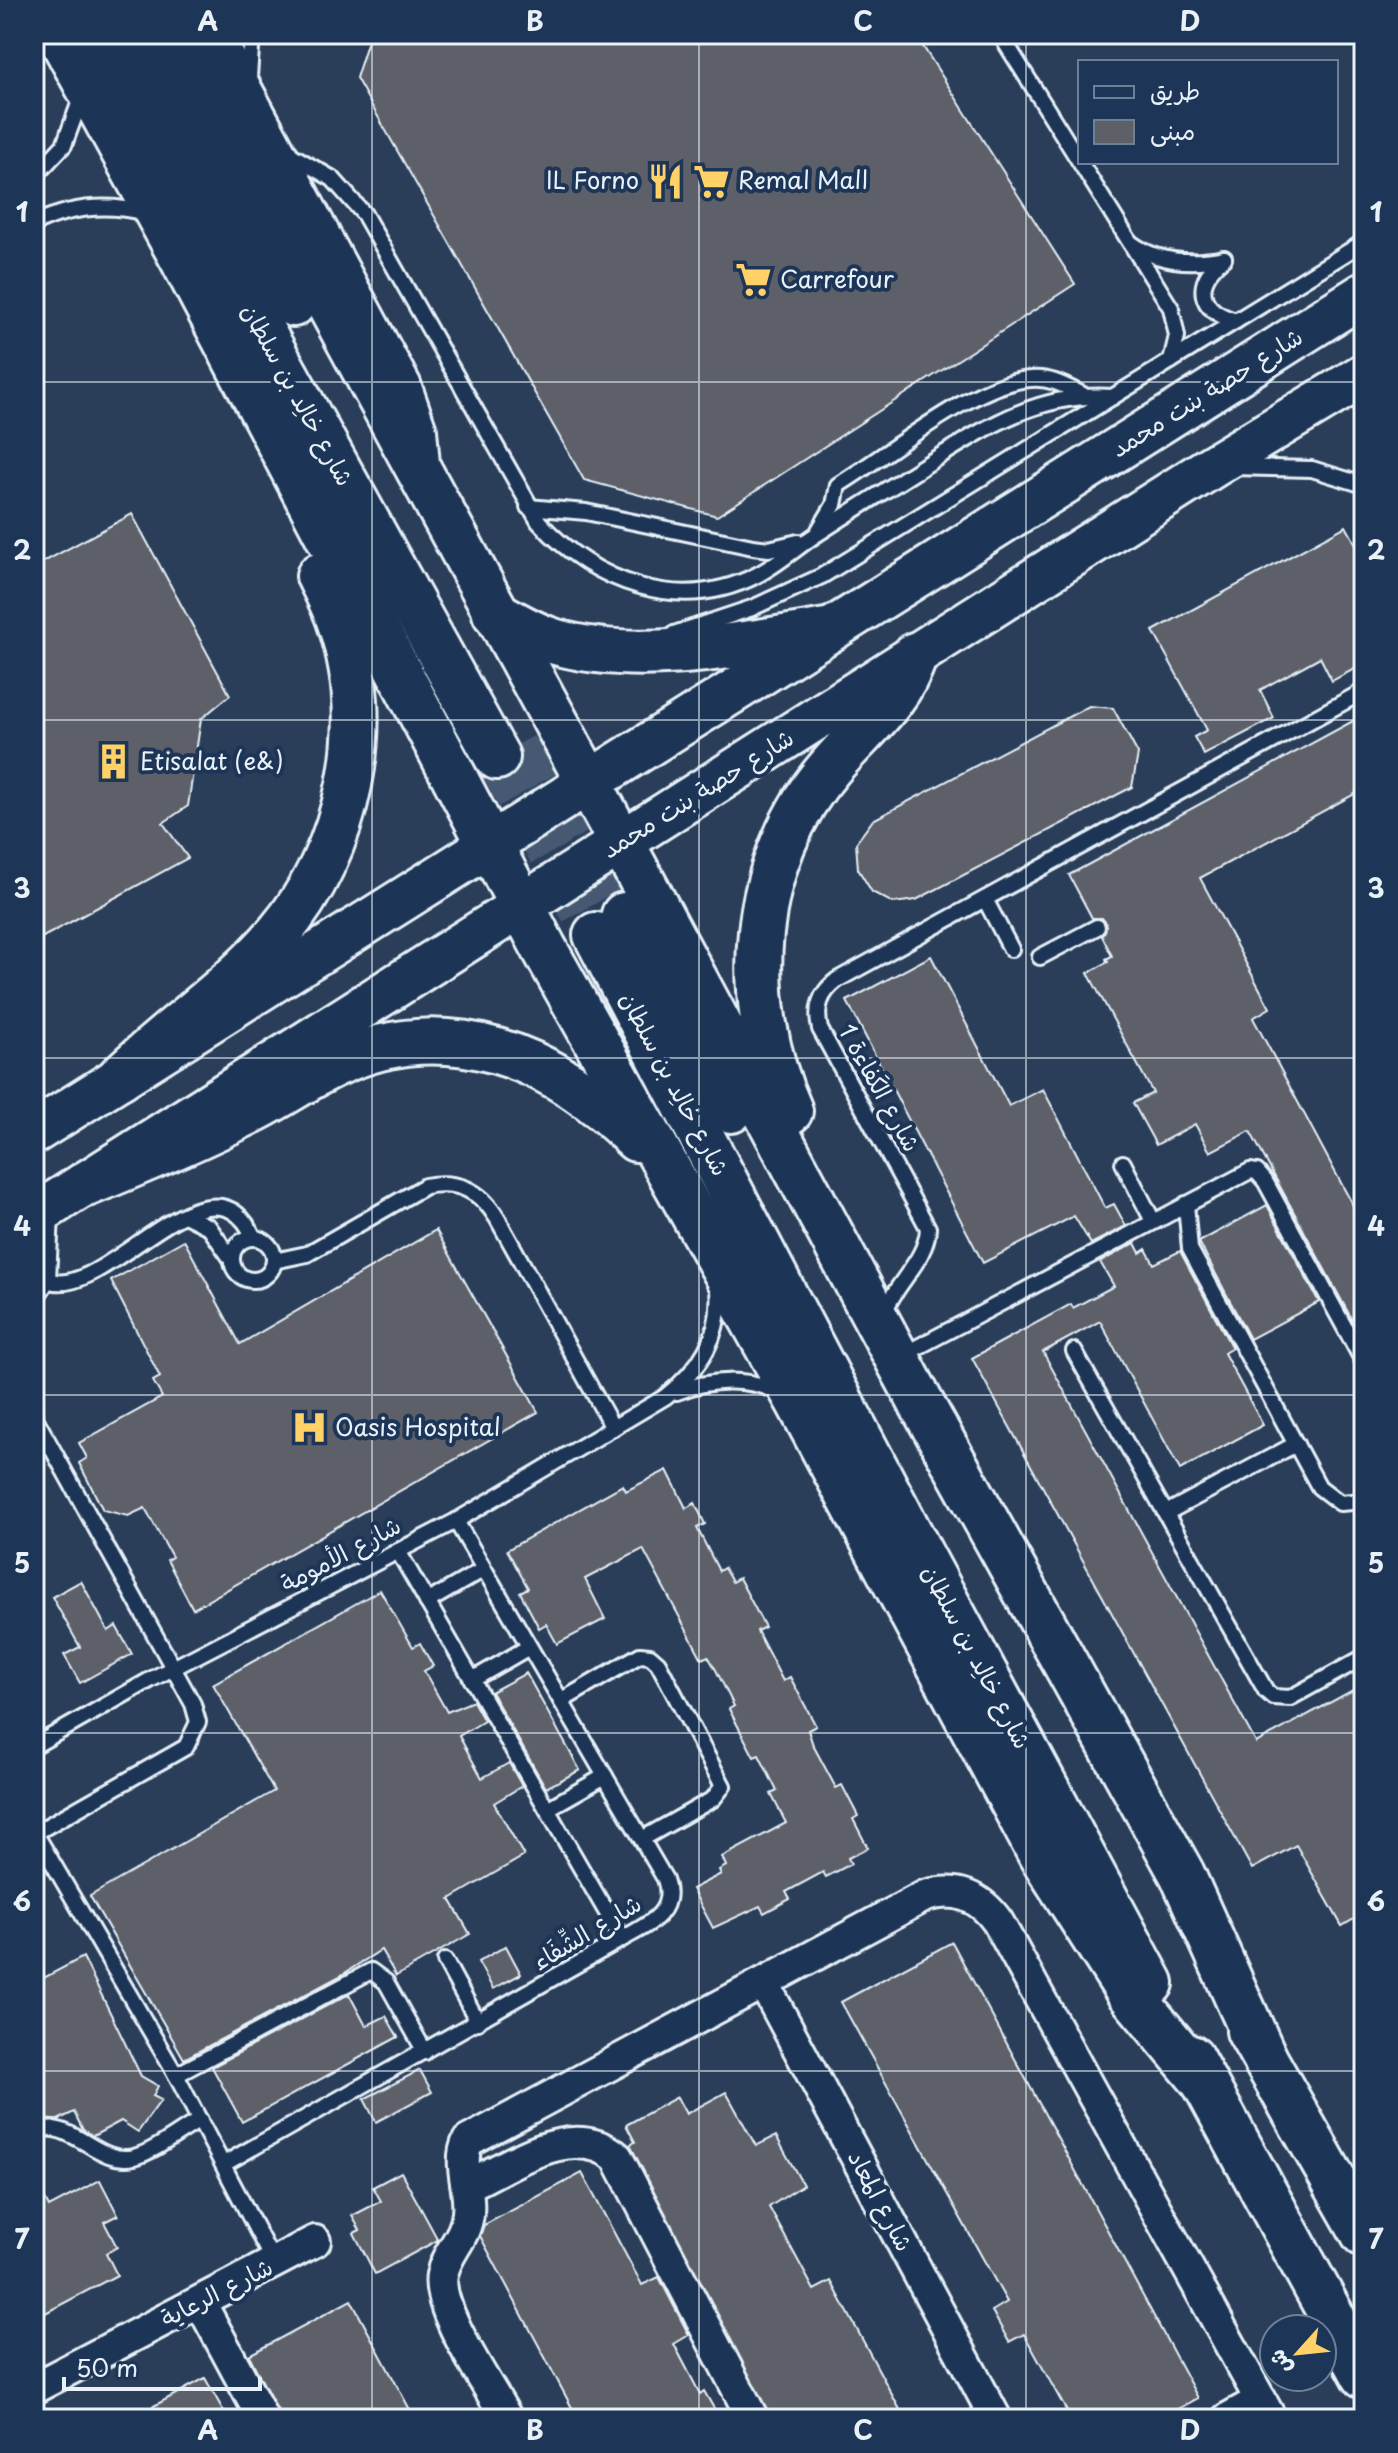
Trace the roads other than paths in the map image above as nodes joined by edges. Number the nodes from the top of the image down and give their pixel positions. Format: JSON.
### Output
{"nodes":[{"id":1,"x":59,"y":34,"type":"edge"},
{"id":2,"x":98,"y":34,"type":"edge"},
{"id":3,"x":146,"y":34,"type":"edge"},
{"id":4,"x":182,"y":34,"type":"edge"},
{"id":5,"x":252,"y":34,"type":"edge"},
{"id":6,"x":1000,"y":34,"type":"edge"},
{"id":7,"x":223,"y":41,"type":"edge"},
{"id":8,"x":83,"y":80,"type":"junction"},
{"id":9,"x":254,"y":105,"type":"junction"},
{"id":10,"x":277,"y":147,"type":"junction"},
{"id":11,"x":1078,"y":162,"type":"edge"},
{"id":12,"x":1079,"y":164,"type":"edge"},
{"id":13,"x":34,"y":177,"type":"edge"},
{"id":14,"x":159,"y":216,"type":"junction"},
{"id":15,"x":34,"y":224,"type":"edge"},
{"id":16,"x":1124,"y":238,"type":"junction"},
{"id":17,"x":1364,"y":242,"type":"edge"},
{"id":18,"x":182,"y":258,"type":"junction"},
{"id":19,"x":1364,"y":294,"type":"edge"},
{"id":20,"x":1236,"y":321,"type":"junction"},
{"id":21,"x":1171,"y":361,"type":"junction"},
{"id":22,"x":1364,"y":375,"type":"edge"},
{"id":23,"x":1083,"y":395,"type":"junction"},
{"id":24,"x":1113,"y":397,"type":"junction"},
{"id":25,"x":1213,"y":466,"type":"junction"},
{"id":26,"x":424,"y":482,"type":"junction"},
{"id":27,"x":1364,"y":485,"type":"edge"},
{"id":28,"x":528,"y":507,"type":"junction"},
{"id":29,"x":815,"y":535,"type":"junction"},
{"id":30,"x":495,"y":613,"type":"junction"},
{"id":31,"x":827,"y":631,"type":"junction"},
{"id":32,"x":631,"y":650,"type":"junction"},
{"id":33,"x":915,"y":655,"type":"junction"},
{"id":34,"x":1364,"y":691,"type":"edge"},
{"id":35,"x":586,"y":782,"type":"junction"},
{"id":36,"x":488,"y":844,"type":"junction"},
{"id":37,"x":619,"y":844,"type":"junction"},
{"id":38,"x":986,"y":901,"type":"junction"},
{"id":39,"x":521,"y":906,"type":"junction"},
{"id":40,"x":1097,"y":927,"type":"dead end"},
{"id":41,"x":1011,"y":949,"type":"dead end"},
{"id":42,"x":1040,"y":957,"type":"dead end"},
{"id":43,"x":120,"y":1077,"type":"junction"},
{"id":44,"x":34,"y":1132,"type":"edge"},
{"id":45,"x":1123,"y":1163,"type":"dead end"},
{"id":46,"x":676,"y":1183,"type":"junction"},
{"id":47,"x":57,"y":1202,"type":"edge"},
{"id":48,"x":1186,"y":1204,"type":"junction"},
{"id":49,"x":185,"y":1215,"type":"junction"},
{"id":50,"x":822,"y":1216,"type":"junction"},
{"id":51,"x":1153,"y":1221,"type":"junction"},
{"id":52,"x":254,"y":1238,"type":"junction"},
{"id":53,"x":713,"y":1250,"type":"junction"},
{"id":54,"x":232,"y":1260,"type":"junction"},
{"id":55,"x":274,"y":1261,"type":"junction"},
{"id":56,"x":48,"y":1280,"type":"junction"},
{"id":57,"x":34,"y":1301,"type":"edge"},
{"id":58,"x":888,"y":1341,"type":"junction"},
{"id":59,"x":1074,"y":1351,"type":"dead end"},
{"id":60,"x":1364,"y":1363,"type":"edge"},
{"id":61,"x":665,"y":1397,"type":"junction"},
{"id":62,"x":798,"y":1401,"type":"junction"},
{"id":63,"x":34,"y":1416,"type":"edge"},
{"id":64,"x":613,"y":1428,"type":"junction"},
{"id":65,"x":38,"y":1435,"type":"edge"},
{"id":66,"x":1296,"y":1444,"type":"junction"},
{"id":67,"x":1364,"y":1501,"type":"edge"},
{"id":68,"x":1166,"y":1513,"type":"junction"},
{"id":69,"x":456,"y":1521,"type":"junction"},
{"id":70,"x":398,"y":1551,"type":"junction"},
{"id":71,"x":484,"y":1569,"type":"junction"},
{"id":72,"x":427,"y":1602,"type":"junction"},
{"id":73,"x":529,"y":1647,"type":"junction"},
{"id":74,"x":1364,"y":1657,"type":"edge"},
{"id":75,"x":174,"y":1668,"type":"junction"},
{"id":76,"x":472,"y":1680,"type":"junction"},
{"id":77,"x":561,"y":1701,"type":"junction"},
{"id":78,"x":34,"y":1746,"type":"edge"},
{"id":79,"x":605,"y":1776,"type":"junction"},
{"id":80,"x":547,"y":1809,"type":"junction"},
{"id":81,"x":35,"y":1832,"type":"edge"},
{"id":82,"x":642,"y":1839,"type":"junction"},
{"id":83,"x":622,"y":1939,"type":"junction"},
{"id":84,"x":445,"y":1961,"type":"dead end"},
{"id":85,"x":764,"y":1984,"type":"junction"},
{"id":86,"x":478,"y":2022,"type":"junction"},
{"id":87,"x":425,"y":2052,"type":"junction"},
{"id":88,"x":1264,"y":2057,"type":"junction"},
{"id":89,"x":176,"y":2075,"type":"junction"},
{"id":90,"x":1204,"y":2082,"type":"junction"},
{"id":91,"x":200,"y":2120,"type":"junction"},
{"id":92,"x":34,"y":2131,"type":"edge"},
{"id":93,"x":224,"y":2164,"type":"junction"},
{"id":94,"x":468,"y":2185,"type":"junction"},
{"id":95,"x":1364,"y":2234,"type":"edge"},
{"id":96,"x":315,"y":2241,"type":"dead end"},
{"id":97,"x":274,"y":2263,"type":"junction"},
{"id":98,"x":200,"y":2302,"type":"junction"},
{"id":99,"x":1364,"y":2375,"type":"edge"},
{"id":100,"x":34,"y":2388,"type":"edge"},
{"id":101,"x":1266,"y":2410,"type":"edge"},
{"id":102,"x":263,"y":2419,"type":"edge"},
{"id":103,"x":507,"y":2419,"type":"edge"},
{"id":104,"x":753,"y":2419,"type":"edge"},
{"id":105,"x":996,"y":2419,"type":"edge"},
{"id":106,"x":1227,"y":2419,"type":"edge"}],
"edges":[{"from":1,"to":8,"type":"main road"},
{"from":2,"to":3,"type":"main road","name":"شارع خالِد بن سلطان"},
{"from":4,"to":26,"type":"main road"},
{"from":5,"to":9,"type":"lane"},
{"from":6,"to":11,"type":"lane"},
{"from":7,"to":9,"type":"street"},
{"from":8,"to":13,"type":"lane"},
{"from":8,"to":14,"type":"main road"},
{"from":9,"to":10,"type":"street"},
{"from":10,"to":26,"type":"street"},
{"from":10,"to":28,"type":"lane"},
{"from":12,"to":16,"type":"lane"},
{"from":14,"to":15,"type":"lane"},
{"from":14,"to":18,"type":"main road"},
{"from":16,"to":20,"type":"lane"},
{"from":16,"to":21,"type":"lane"},
{"from":17,"to":20,"type":"lane"},
{"from":18,"to":36,"type":"main road"},
{"from":18,"to":43,"type":"main road"},
{"from":19,"to":31,"type":"main road","name":"شارع حصة بنت محمد"},
{"from":20,"to":21,"type":"lane"},
{"from":21,"to":24,"type":"lane"},
{"from":22,"to":25,"type":"main road","name":"شارع حصة بنت محمد"},
{"from":23,"to":24,"type":"lane"},
{"from":23,"to":29,"type":"lane"},
{"from":23,"to":29,"type":"lane"},
{"from":24,"to":32,"type":"lane"},
{"from":25,"to":27,"type":"lane"},
{"from":25,"to":33,"type":"main road","name":"شارع حصة بنت محمد"},
{"from":26,"to":30,"type":"main road"},
{"from":28,"to":29,"type":"lane"},
{"from":28,"to":29,"type":"lane"},
{"from":30,"to":32,"type":"main road"},
{"from":30,"to":35,"type":"main road"},
{"from":31,"to":32,"type":"main road"},
{"from":31,"to":35,"type":"main road","name":"شارع حصة بنت محمد"},
{"from":33,"to":37,"type":"main road","name":"شارع حصة بنت محمد"},
{"from":33,"to":50,"type":"main road"},
{"from":34,"to":38,"type":"lane","name":"شارع الكَفاءة 1"},
{"from":35,"to":36,"type":"main road","name":"شارع حصة بنت محمد"},
{"from":35,"to":37,"type":"main road"},
{"from":36,"to":39,"type":"main road"},
{"from":36,"to":43,"type":"main road","name":"شارع حصة بنت محمد"},
{"from":37,"to":39,"type":"main road","name":"شارع حصة بنت محمد"},
{"from":37,"to":50,"type":"main road"},
{"from":38,"to":41,"type":"lane"},
{"from":38,"to":58,"type":"lane","name":"شارع الكَفاءة 1"},
{"from":39,"to":46,"type":"main road"},
{"from":39,"to":47,"type":"main road","name":"شارع حصة بنت محمد"},
{"from":40,"to":42,"type":"lane"},
{"from":43,"to":44,"type":"main road","name":"شارع حصة بنت محمد"},
{"from":45,"to":51,"type":"lane"},
{"from":46,"to":47,"type":"main road"},
{"from":46,"to":53,"type":"main road"},
{"from":47,"to":56,"type":"lane"},
{"from":48,"to":51,"type":"lane"},
{"from":48,"to":60,"type":"lane"},
{"from":48,"to":66,"type":"lane"},
{"from":49,"to":52,"type":"lane"},
{"from":49,"to":54,"type":"lane"},
{"from":49,"to":56,"type":"lane"},
{"from":50,"to":58,"type":"main road"},
{"from":51,"to":58,"type":"lane"},
{"from":52,"to":54,"type":"lane"},
{"from":52,"to":55,"type":"lane"},
{"from":53,"to":61,"type":"lane","name":"شارع الأمومة"},
{"from":53,"to":62,"type":"main road"},
{"from":54,"to":55,"type":"lane"},
{"from":55,"to":64,"type":"lane"},
{"from":56,"to":57,"type":"lane"},
{"from":58,"to":88,"type":"main road"},
{"from":59,"to":68,"type":"lane"},
{"from":61,"to":62,"type":"lane","name":"شارع الأمومة"},
{"from":61,"to":64,"type":"lane","name":"شارع الأمومة"},
{"from":62,"to":90,"type":"main road"},
{"from":63,"to":65,"type":"lane"},
{"from":64,"to":69,"type":"lane","name":"شارع الأمومة"},
{"from":65,"to":75,"type":"lane"},
{"from":66,"to":67,"type":"lane"},
{"from":66,"to":68,"type":"lane"},
{"from":68,"to":74,"type":"lane"},
{"from":69,"to":70,"type":"lane","name":"شارع الأمومة"},
{"from":69,"to":71,"type":"lane","name":"شارع الشِّفَاء"},
{"from":70,"to":72,"type":"lane"},
{"from":70,"to":75,"type":"lane","name":"شارع الأمومة"},
{"from":71,"to":72,"type":"lane"},
{"from":71,"to":73,"type":"lane","name":"شارع الشِّفَاء"},
{"from":72,"to":76,"type":"lane"},
{"from":73,"to":76,"type":"lane"},
{"from":73,"to":77,"type":"lane","name":"شارع الشِّفَاء"},
{"from":75,"to":78,"type":"lane","name":"شارع الأمومة"},
{"from":75,"to":81,"type":"lane"},
{"from":76,"to":80,"type":"lane"},
{"from":77,"to":79,"type":"lane","name":"شارع الشِّفَاء"},
{"from":77,"to":82,"type":"lane"},
{"from":79,"to":80,"type":"lane"},
{"from":79,"to":82,"type":"lane","name":"شارع الشِّفَاء"},
{"from":80,"to":83,"type":"lane"},
{"from":81,"to":89,"type":"lane"},
{"from":82,"to":83,"type":"lane","name":"شارع الشِّفَاء"},
{"from":83,"to":86,"type":"lane","name":"شارع الشِّفَاء"},
{"from":84,"to":86,"type":"lane"},
{"from":85,"to":94,"type":"street"},
{"from":85,"to":101,"type":"street"},
{"from":85,"to":105,"type":"street","name":"شارع المعاد"},
{"from":86,"to":87,"type":"lane","name":"شارع الشِّفَاء"},
{"from":87,"to":89,"type":"lane"},
{"from":87,"to":93,"type":"lane","name":"شارع الشِّفَاء"},
{"from":88,"to":90,"type":"main road","name":"شارع خالِد بن سلطان"},
{"from":88,"to":95,"type":"main road","name":"شارع خالِد بن سلطان"},
{"from":89,"to":91,"type":"lane"},
{"from":90,"to":99,"type":"main road","name":"شارع خالِد بن سلطان"},
{"from":91,"to":92,"type":"lane"},
{"from":91,"to":93,"type":"lane"},
{"from":93,"to":97,"type":"lane"},
{"from":94,"to":103,"type":"street"},
{"from":94,"to":104,"type":"street"},
{"from":96,"to":97,"type":"street","name":"شارع الرعاية"},
{"from":97,"to":98,"type":"street","name":"شارع الرعاية"},
{"from":98,"to":100,"type":"street","name":"شارع الرعاية"},
{"from":98,"to":102,"type":"street"},
{"from":101,"to":106,"type":"street"}]}
